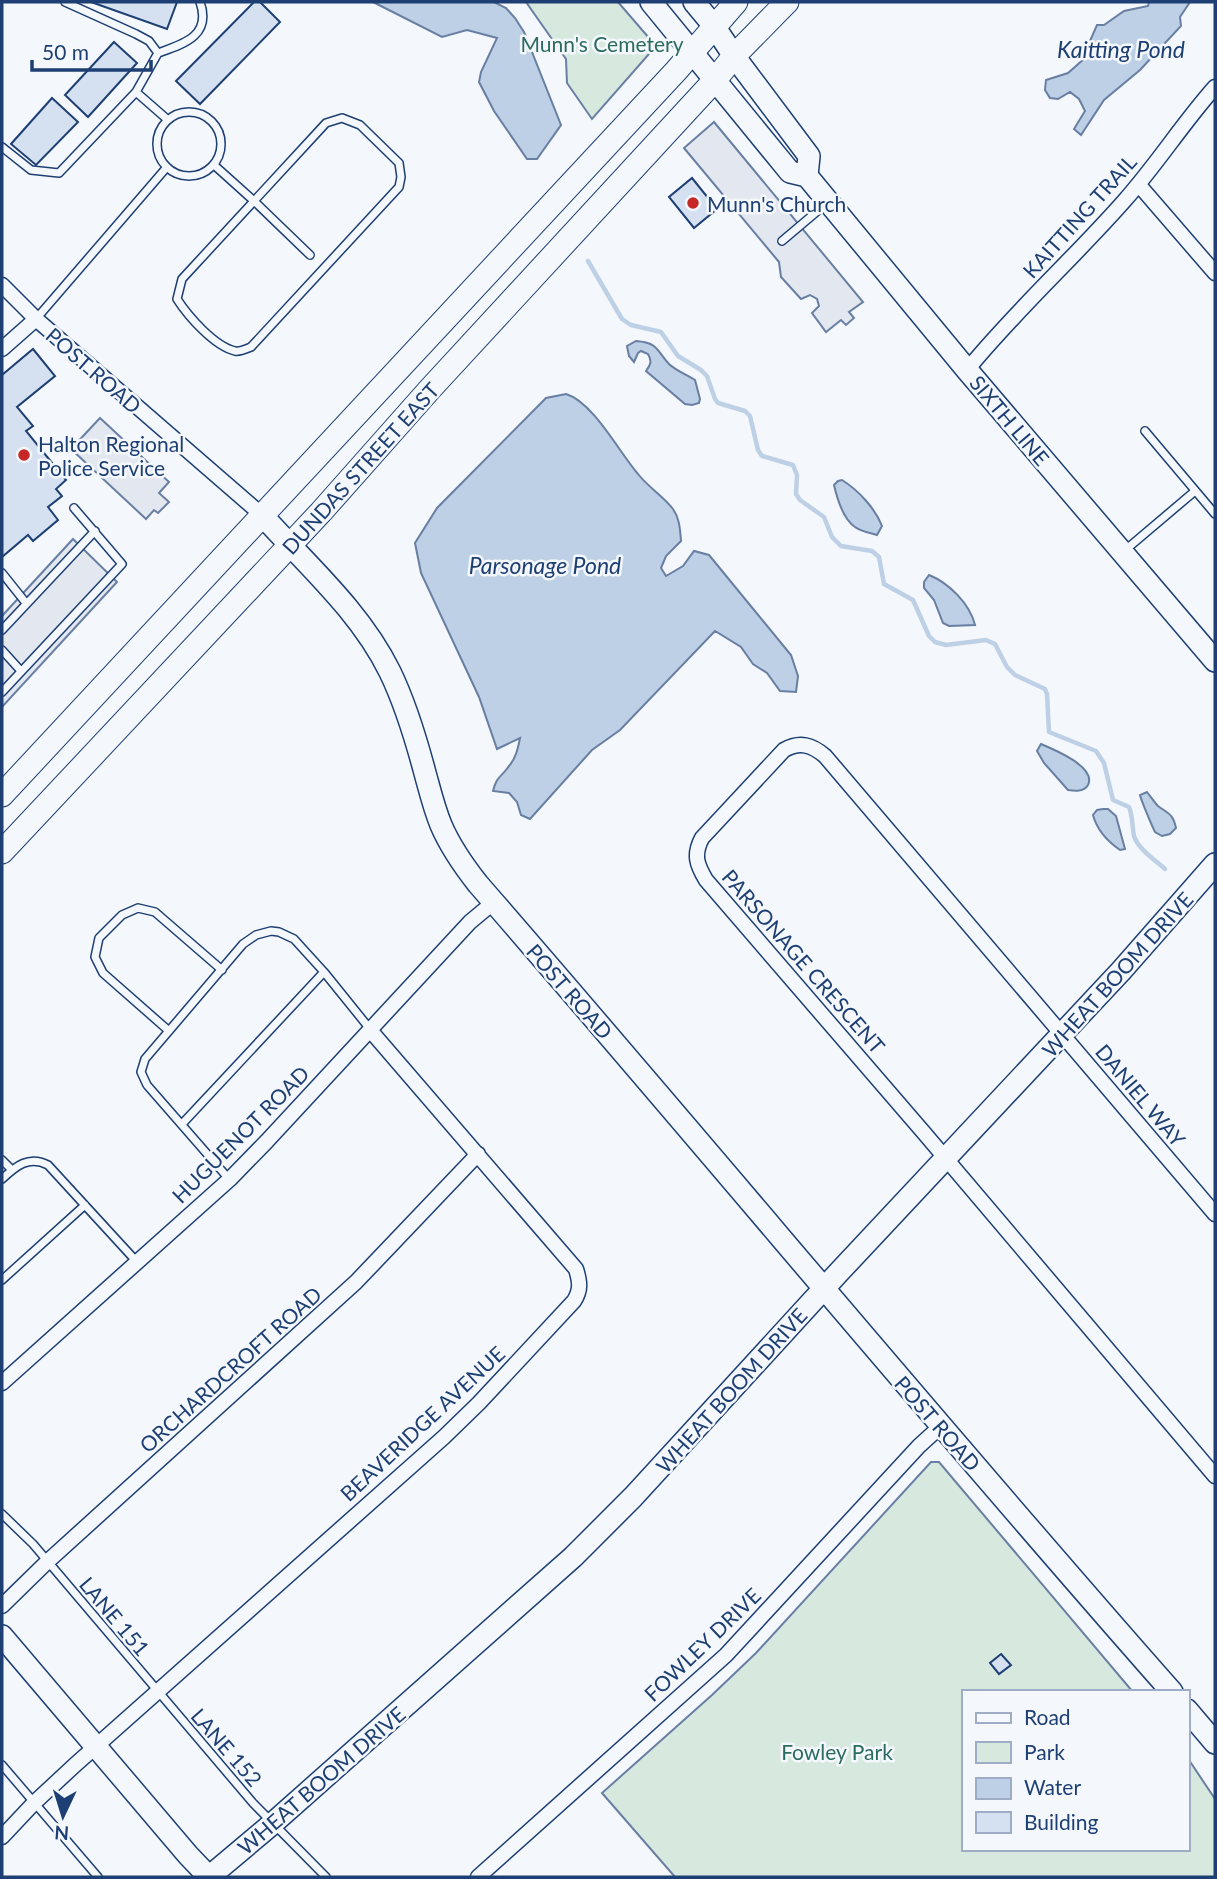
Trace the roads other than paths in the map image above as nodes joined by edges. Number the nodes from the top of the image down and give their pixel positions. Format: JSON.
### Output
{"nodes":[{"id":1,"x":65,"y":2,"type":"edge"},
{"id":2,"x":200,"y":2,"type":"edge"},
{"id":3,"x":651,"y":2,"type":"edge"},
{"id":4,"x":694,"y":2,"type":"edge"},
{"id":5,"x":736,"y":2,"type":"edge"},
{"id":6,"x":787,"y":2,"type":"edge"},
{"id":7,"x":714,"y":26,"type":"junction"},
{"id":8,"x":692,"y":51,"type":"junction"},
{"id":9,"x":158,"y":52,"type":"junction"},
{"id":10,"x":734,"y":57,"type":"junction"},
{"id":11,"x":715,"y":80,"type":"junction"},
{"id":12,"x":1215,"y":87,"type":"edge"},
{"id":13,"x":136,"y":92,"type":"junction"},
{"id":14,"x":167,"y":120,"type":"junction"},
{"id":15,"x":2,"y":146,"type":"edge"},
{"id":16,"x":214,"y":165,"type":"junction"},
{"id":17,"x":167,"y":167,"type":"junction"},
{"id":18,"x":807,"y":176,"type":"junction"},
{"id":19,"x":1139,"y":184,"type":"junction"},
{"id":20,"x":254,"y":201,"type":"junction"},
{"id":21,"x":828,"y":202,"type":"junction"},
{"id":22,"x":782,"y":241,"type":"dead end"},
{"id":23,"x":310,"y":255,"type":"dead end"},
{"id":24,"x":1215,"y":273,"type":"edge"},
{"id":25,"x":2,"y":285,"type":"edge"},
{"id":26,"x":36,"y":319,"type":"junction"},
{"id":27,"x":2,"y":349,"type":"edge"},
{"id":28,"x":967,"y":370,"type":"junction"},
{"id":29,"x":1145,"y":431,"type":"dead end"},
{"id":30,"x":1195,"y":491,"type":"junction"},
{"id":31,"x":74,"y":508,"type":"dead end"},
{"id":32,"x":1215,"y":514,"type":"edge"},
{"id":33,"x":262,"y":515,"type":"junction"},
{"id":34,"x":94,"y":531,"type":"junction"},
{"id":35,"x":290,"y":546,"type":"junction"},
{"id":36,"x":1123,"y":553,"type":"junction"},
{"id":37,"x":2,"y":573,"type":"edge"},
{"id":38,"x":26,"y":603,"type":"junction"},
{"id":39,"x":2,"y":630,"type":"edge"},
{"id":40,"x":2,"y":650,"type":"edge"},
{"id":41,"x":1215,"y":661,"type":"edge"},
{"id":42,"x":21,"y":671,"type":"junction"},
{"id":43,"x":2,"y":692,"type":"edge"},
{"id":44,"x":2,"y":795,"type":"edge"},
{"id":45,"x":2,"y":852,"type":"edge"},
{"id":46,"x":1215,"y":863,"type":"edge"},
{"id":47,"x":494,"y":902,"type":"junction"},
{"id":48,"x":222,"y":970,"type":"junction"},
{"id":49,"x":324,"y":972,"type":"junction"},
{"id":50,"x":370,"y":1030,"type":"junction"},
{"id":51,"x":169,"y":1031,"type":"junction"},
{"id":52,"x":1062,"y":1034,"type":"junction"},
{"id":53,"x":182,"y":1124,"type":"junction"},
{"id":54,"x":478,"y":1154,"type":"junction"},
{"id":55,"x":946,"y":1158,"type":"junction"},
{"id":56,"x":2,"y":1160,"type":"edge"},
{"id":57,"x":12,"y":1170,"type":"junction"},
{"id":58,"x":2,"y":1179,"type":"edge"},
{"id":59,"x":230,"y":1179,"type":"junction"},
{"id":60,"x":85,"y":1206,"type":"junction"},
{"id":61,"x":1215,"y":1214,"type":"edge"},
{"id":62,"x":137,"y":1262,"type":"junction"},
{"id":63,"x":2,"y":1280,"type":"edge"},
{"id":64,"x":824,"y":1288,"type":"junction"},
{"id":65,"x":2,"y":1383,"type":"edge"},
{"id":66,"x":941,"y":1426,"type":"junction"},
{"id":67,"x":1215,"y":1476,"type":"edge"},
{"id":68,"x":2,"y":1514,"type":"edge"},
{"id":69,"x":47,"y":1562,"type":"junction"},
{"id":70,"x":2,"y":1606,"type":"edge"},
{"id":71,"x":2,"y":1636,"type":"edge"},
{"id":72,"x":1170,"y":1690,"type":"edge"},
{"id":73,"x":157,"y":1692,"type":"junction"},
{"id":74,"x":1189,"y":1712,"type":"edge"},
{"id":75,"x":1215,"y":1743,"type":"edge"},
{"id":76,"x":96,"y":1747,"type":"junction"},
{"id":77,"x":2,"y":1765,"type":"edge"},
{"id":78,"x":34,"y":1803,"type":"junction"},
{"id":79,"x":272,"y":1824,"type":"junction"},
{"id":80,"x":2,"y":1837,"type":"edge"},
{"id":81,"x":98,"y":1877,"type":"edge"},
{"id":82,"x":209,"y":1877,"type":"edge"},
{"id":83,"x":326,"y":1877,"type":"edge"},
{"id":84,"x":478,"y":1877,"type":"edge"}],
"edges":[{"from":1,"to":9,"type":"lane"},
{"from":2,"to":9,"type":"lane"},
{"from":3,"to":8,"type":"street","name":"SIXTH LINE"},
{"from":4,"to":7,"type":"street","name":"SIXTH LINE"},
{"from":5,"to":7,"type":"main road","name":"DUNDAS STREET EAST"},
{"from":6,"to":10,"type":"main road","name":"DUNDAS STREET EAST"},
{"from":7,"to":8,"type":"main road","name":"DUNDAS STREET EAST"},
{"from":7,"to":10,"type":"street","name":"SIXTH LINE"},
{"from":8,"to":11,"type":"street","name":"SIXTH LINE"},
{"from":8,"to":33,"type":"main road","name":"DUNDAS STREET EAST"},
{"from":9,"to":13,"type":"lane"},
{"from":10,"to":11,"type":"main road","name":"DUNDAS STREET EAST"},
{"from":10,"to":18,"type":"street","name":"SIXTH LINE"},
{"from":11,"to":18,"type":"street","name":"SIXTH LINE"},
{"from":11,"to":35,"type":"main road","name":"DUNDAS STREET EAST"},
{"from":12,"to":19,"type":"street","name":"KAITTING TRAIL"},
{"from":13,"to":14,"type":"lane"},
{"from":13,"to":15,"type":"lane"},
{"from":14,"to":16,"type":"lane"},
{"from":14,"to":17,"type":"lane"},
{"from":16,"to":17,"type":"lane"},
{"from":16,"to":20,"type":"lane"},
{"from":17,"to":26,"type":"lane"},
{"from":18,"to":21,"type":"street","name":"SIXTH LINE"},
{"from":19,"to":24,"type":"street"},
{"from":19,"to":28,"type":"street","name":"KAITTING TRAIL"},
{"from":20,"to":20,"type":"lane"},
{"from":20,"to":23,"type":"lane"},
{"from":21,"to":22,"type":"lane"},
{"from":21,"to":28,"type":"street","name":"SIXTH LINE"},
{"from":25,"to":26,"type":"street","name":"POST ROAD"},
{"from":26,"to":27,"type":"street"},
{"from":26,"to":33,"type":"street","name":"POST ROAD"},
{"from":28,"to":36,"type":"street","name":"SIXTH LINE"},
{"from":29,"to":30,"type":"lane"},
{"from":30,"to":32,"type":"lane"},
{"from":30,"to":36,"type":"lane"},
{"from":31,"to":34,"type":"lane"},
{"from":33,"to":35,"type":"street","name":"POST ROAD"},
{"from":33,"to":44,"type":"main road","name":"DUNDAS STREET EAST"},
{"from":34,"to":38,"type":"lane"},
{"from":34,"to":42,"type":"lane"},
{"from":35,"to":45,"type":"main road","name":"DUNDAS STREET EAST"},
{"from":35,"to":47,"type":"street","name":"POST ROAD"},
{"from":36,"to":41,"type":"street","name":"SIXTH LINE"},
{"from":37,"to":38,"type":"lane"},
{"from":38,"to":39,"type":"lane"},
{"from":40,"to":42,"type":"lane"},
{"from":42,"to":43,"type":"lane"},
{"from":46,"to":52,"type":"street","name":"WHEAT BOOM DRIVE"},
{"from":47,"to":50,"type":"street","name":"HUGUENOT ROAD"},
{"from":47,"to":64,"type":"street","name":"POST ROAD"},
{"from":48,"to":49,"type":"lane"},
{"from":48,"to":51,"type":"lane"},
{"from":48,"to":51,"type":"lane"},
{"from":49,"to":50,"type":"lane"},
{"from":49,"to":53,"type":"lane"},
{"from":50,"to":54,"type":"street","name":"BEAVERIDGE AVENUE"},
{"from":50,"to":59,"type":"street","name":"HUGUENOT ROAD"},
{"from":51,"to":53,"type":"lane"},
{"from":52,"to":55,"type":"street","name":"WHEAT BOOM DRIVE"},
{"from":52,"to":55,"type":"street","name":"PARSONAGE CRESCENT"},
{"from":52,"to":61,"type":"street","name":"DANIEL WAY"},
{"from":53,"to":59,"type":"lane"},
{"from":54,"to":69,"type":"street","name":"ORCHARDCROFT ROAD"},
{"from":54,"to":73,"type":"street","name":"BEAVERIDGE AVENUE"},
{"from":55,"to":64,"type":"street","name":"WHEAT BOOM DRIVE"},
{"from":55,"to":67,"type":"street"},
{"from":56,"to":57,"type":"lane"},
{"from":57,"to":58,"type":"lane"},
{"from":57,"to":60,"type":"lane"},
{"from":59,"to":62,"type":"street","name":"HUGUENOT ROAD"},
{"from":60,"to":62,"type":"lane"},
{"from":60,"to":63,"type":"lane"},
{"from":62,"to":65,"type":"street","name":"HUGUENOT ROAD"},
{"from":64,"to":66,"type":"street","name":"POST ROAD"},
{"from":64,"to":79,"type":"street","name":"WHEAT BOOM DRIVE"},
{"from":66,"to":72,"type":"street","name":"POST ROAD"},
{"from":66,"to":84,"type":"street","name":"FOWLEY DRIVE"},
{"from":68,"to":69,"type":"lane","name":"LANE 151"},
{"from":69,"to":70,"type":"street","name":"ORCHARDCROFT ROAD"},
{"from":69,"to":73,"type":"lane","name":"LANE 151"},
{"from":71,"to":76,"type":"street"},
{"from":73,"to":76,"type":"street","name":"BEAVERIDGE AVENUE"},
{"from":73,"to":79,"type":"lane","name":"LANE 152"},
{"from":74,"to":75,"type":"street"},
{"from":76,"to":78,"type":"street","name":"BEAVERIDGE AVENUE"},
{"from":76,"to":82,"type":"street"},
{"from":77,"to":78,"type":"lane"},
{"from":78,"to":80,"type":"street","name":"BEAVERIDGE AVENUE"},
{"from":78,"to":81,"type":"lane"},
{"from":79,"to":82,"type":"street","name":"WHEAT BOOM DRIVE"},
{"from":79,"to":83,"type":"lane","name":"LANE 152"}]}
